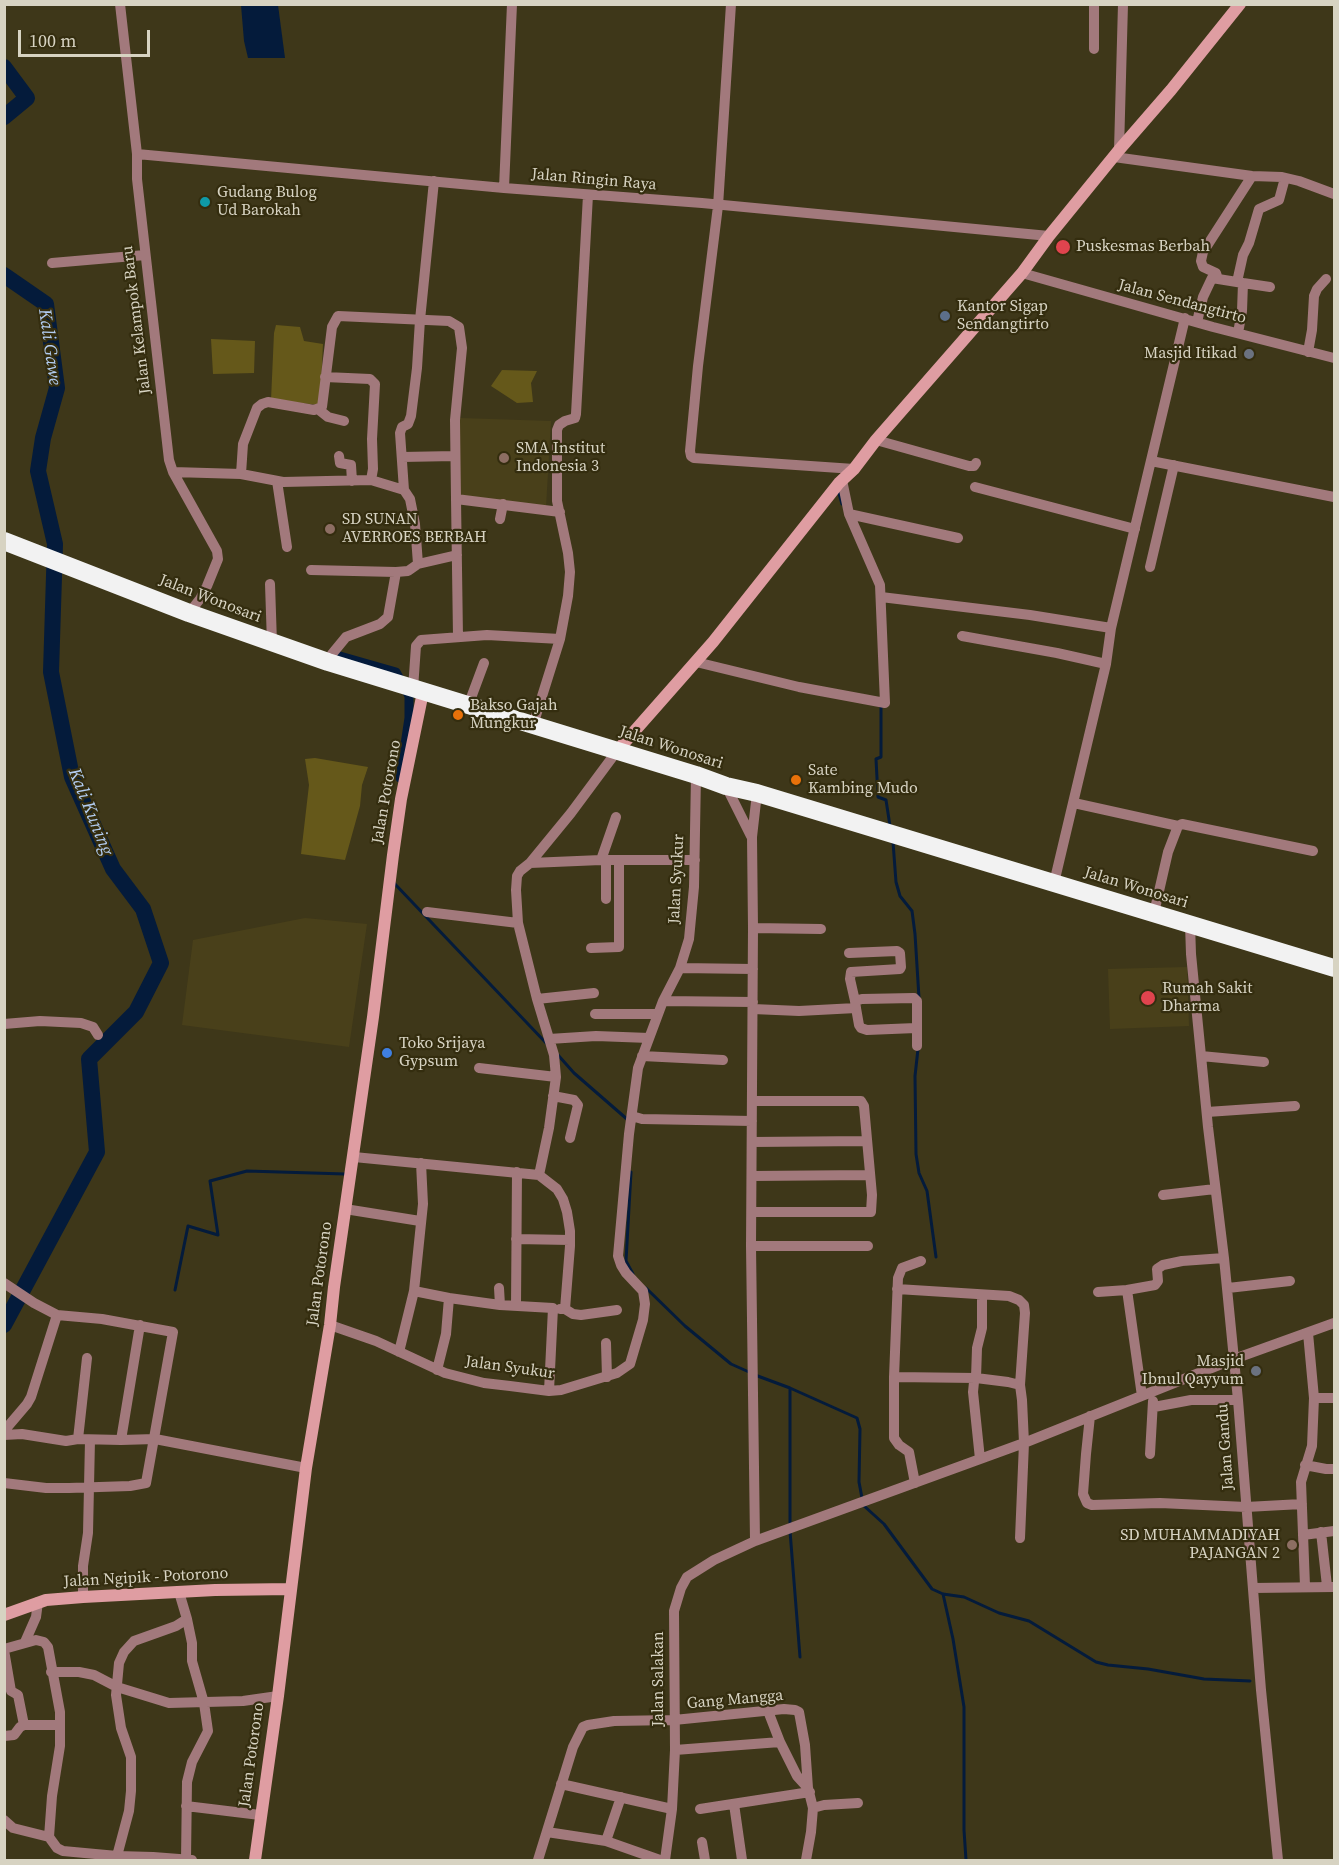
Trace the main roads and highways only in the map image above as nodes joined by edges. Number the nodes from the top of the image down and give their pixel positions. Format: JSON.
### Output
{"nodes":[{"id":1,"x":12,"y":544,"type":"edge"},
{"id":2,"x":1335,"y":968,"type":"edge"}],
"edges":[{"from":1,"to":2,"type":"highway","name":"Jalan Wonosari"}]}
